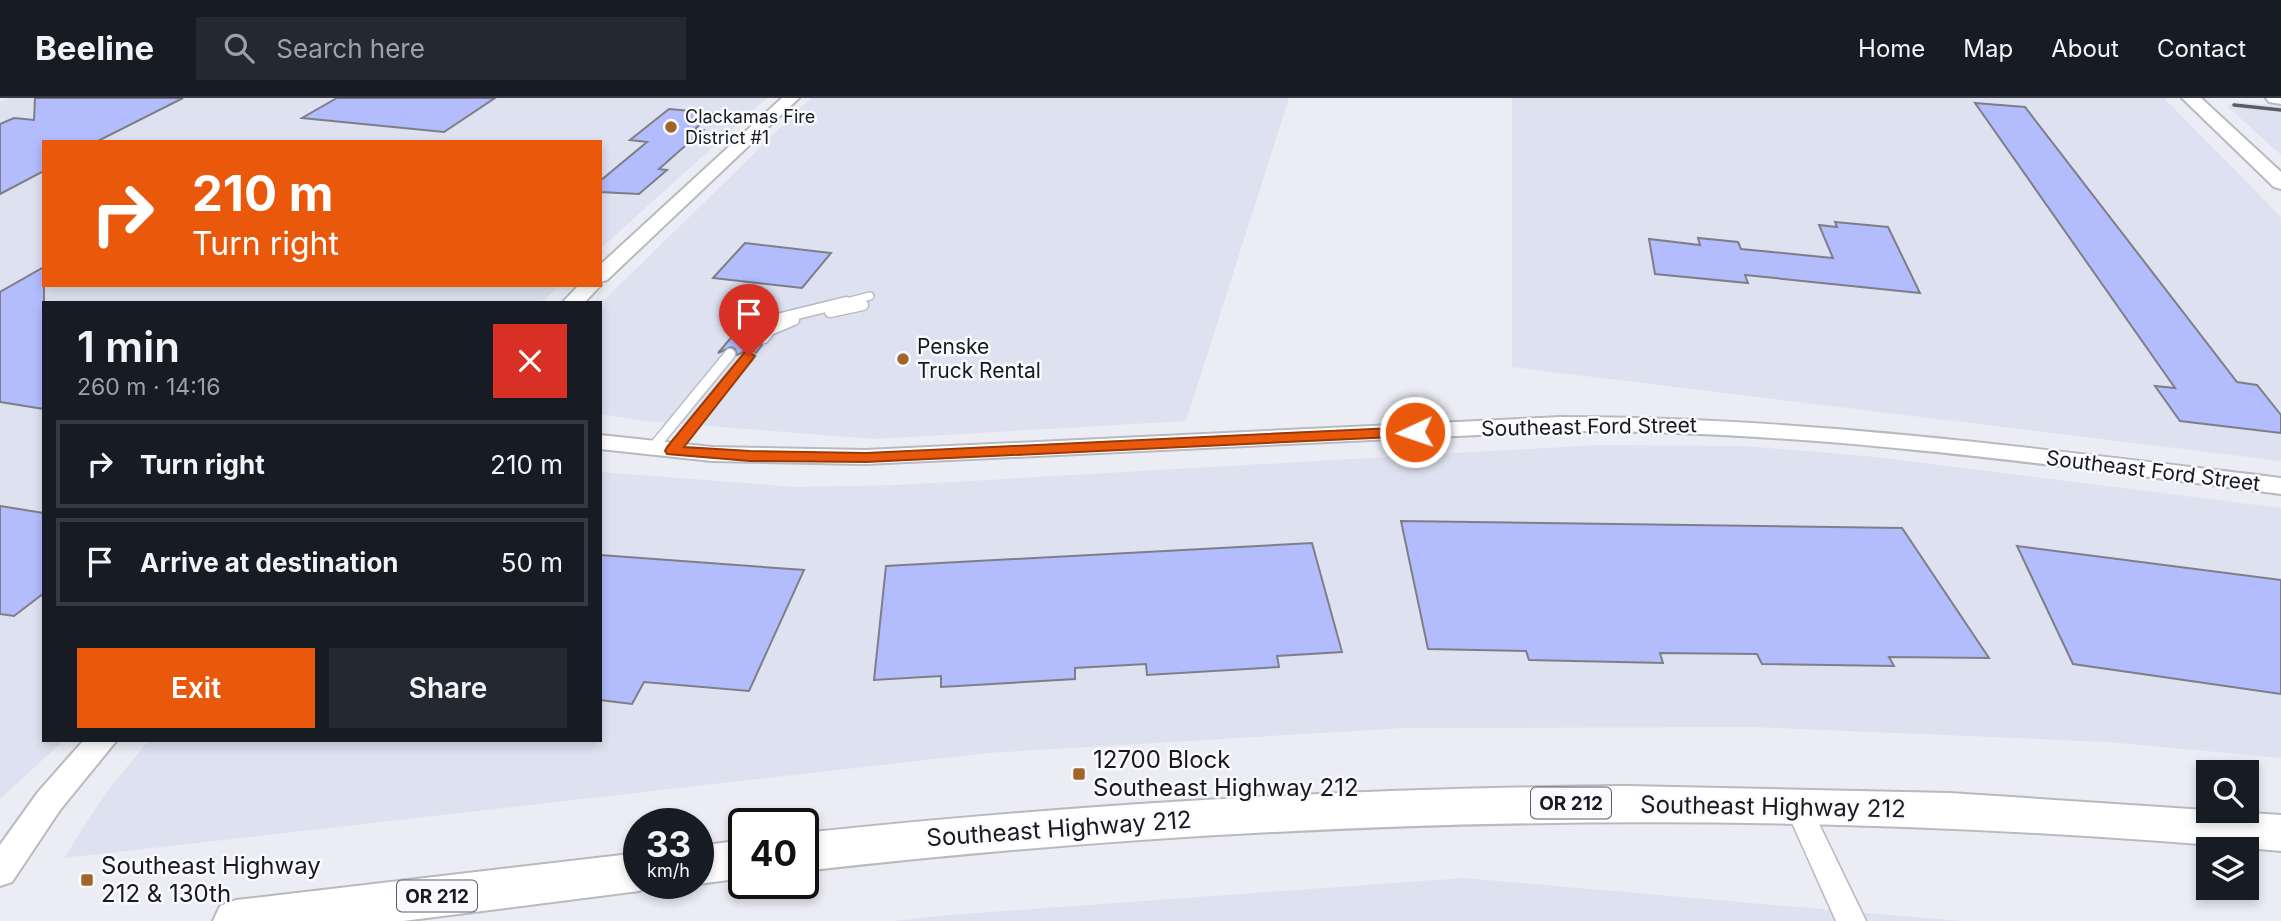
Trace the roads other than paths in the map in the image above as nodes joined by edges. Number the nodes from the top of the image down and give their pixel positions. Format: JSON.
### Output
{"nodes":[{"id":1,"x":791,"y":98,"type":"edge"},
{"id":2,"x":2191,"y":98,"type":"edge"},
{"id":3,"x":2275,"y":98,"type":"edge"},
{"id":4,"x":2281,"y":99,"type":"edge"},
{"id":5,"x":2281,"y":183,"type":"edge"},
{"id":6,"x":602,"y":274,"type":"edge"},
{"id":7,"x":589,"y":287,"type":"edge"},
{"id":8,"x":870,"y":296,"type":"dead end"},
{"id":9,"x":574,"y":301,"type":"edge"},
{"id":10,"x":863,"y":305,"type":"dead end"},
{"id":11,"x":745,"y":336,"type":"dead end"},
{"id":12,"x":764,"y":338,"type":"dead end"},
{"id":13,"x":730,"y":354,"type":"dead end"},
{"id":14,"x":749,"y":356,"type":"dead end"},
{"id":15,"x":602,"y":442,"type":"edge"},
{"id":16,"x":662,"y":450,"type":"junction"},
{"id":17,"x":2281,"y":486,"type":"edge"},
{"id":18,"x":100,"y":742,"type":"edge"},
{"id":19,"x":1797,"y":805,"type":"junction"},
{"id":20,"x":2281,"y":834,"type":"edge"},
{"id":21,"x":819,"y":850,"type":"edge"},
{"id":22,"x":0,"y":872,"type":"edge"},
{"id":23,"x":623,"y":874,"type":"edge"},
{"id":24,"x":375,"y":912,"type":"edge"},
{"id":25,"x":236,"y":921,"type":"edge"},
{"id":26,"x":1851,"y":921,"type":"edge"}],
"edges":[{"from":1,"to":6,"type":"street"},
{"from":2,"to":5,"type":"main road"},
{"from":3,"to":4,"type":"main road"},
{"from":7,"to":9,"type":"street"},
{"from":8,"to":11,"type":"lane"},
{"from":10,"to":12,"type":"lane"},
{"from":13,"to":16,"type":"lane"},
{"from":14,"to":16,"type":"lane"},
{"from":15,"to":16,"type":"street","name":"Southeast Ford Street"},
{"from":16,"to":17,"type":"street","name":"Southeast Ford Street"},
{"from":18,"to":22,"type":"street"},
{"from":19,"to":20,"type":"highway","name":"Southeast Highway 212","number":"OR 212"},
{"from":19,"to":21,"type":"highway","name":"Southeast Highway 212","number":"OR 212"},
{"from":19,"to":26,"type":"street"},
{"from":23,"to":24,"type":"highway","number":"OR 212"},
{"from":24,"to":25,"type":"highway","number":"OR 212"}]}
